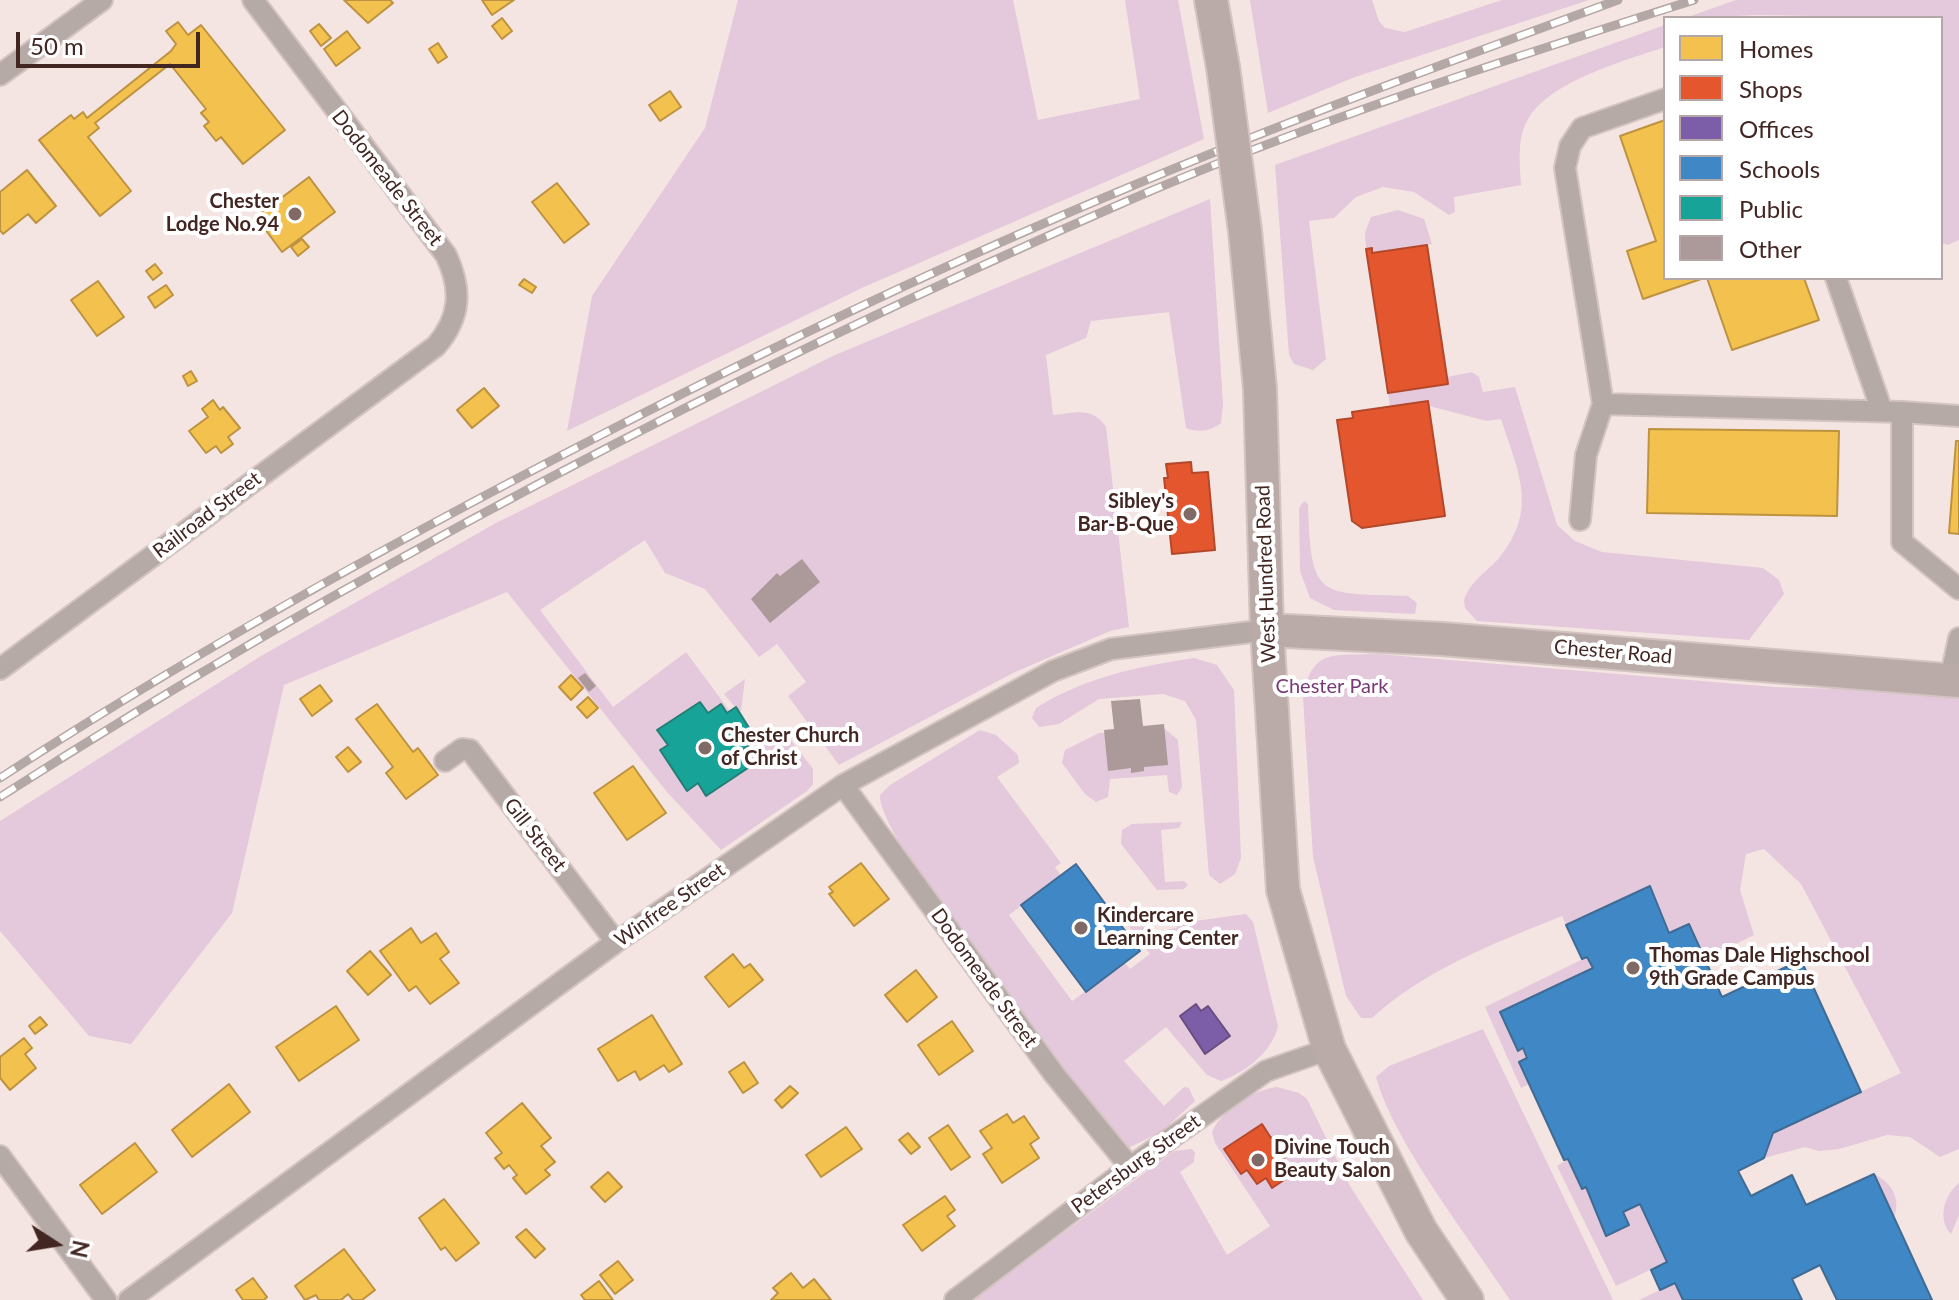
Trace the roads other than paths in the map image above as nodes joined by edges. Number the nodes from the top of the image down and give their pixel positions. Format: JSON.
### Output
{"nodes":[{"id":1,"x":102,"y":0,"type":"edge"},
{"id":2,"x":253,"y":0,"type":"edge"},
{"id":3,"x":1211,"y":0,"type":"edge"},
{"id":4,"x":0,"y":75,"type":"edge"},
{"id":5,"x":1663,"y":100,"type":"edge"},
{"id":6,"x":1837,"y":280,"type":"edge"},
{"id":7,"x":415,"y":361,"type":"joint"},
{"id":8,"x":1603,"y":404,"type":"junction"},
{"id":9,"x":1892,"y":412,"type":"junction"},
{"id":10,"x":1959,"y":416,"type":"edge"},
{"id":11,"x":1580,"y":520,"type":"dead end"},
{"id":12,"x":1959,"y":589,"type":"edge"},
{"id":13,"x":1267,"y":630,"type":"junction"},
{"id":14,"x":1959,"y":638,"type":"edge"},
{"id":15,"x":0,"y":669,"type":"edge"},
{"id":16,"x":1954,"y":681,"type":"edge"},
{"id":17,"x":445,"y":761,"type":"dead end"},
{"id":18,"x":843,"y":785,"type":"junction"},
{"id":19,"x":616,"y":942,"type":"junction"},
{"id":20,"x":1329,"y":1049,"type":"junction"},
{"id":21,"x":0,"y":1156,"type":"edge"},
{"id":22,"x":1130,"y":1167,"type":"junction"},
{"id":23,"x":106,"y":1300,"type":"edge"},
{"id":24,"x":129,"y":1300,"type":"edge"},
{"id":25,"x":955,"y":1300,"type":"edge"},
{"id":26,"x":1467,"y":1300,"type":"edge"}],
"edges":[{"from":1,"to":4,"type":"street"},
{"from":2,"to":7,"type":"street","name":"Dodomeade Street"},
{"from":3,"to":13,"type":"main road","name":"West Hundred Road","bridge":true},
{"from":5,"to":8,"type":"street"},
{"from":6,"to":9,"type":"street"},
{"from":7,"to":15,"type":"street","name":"Railroad Street"},
{"from":8,"to":9,"type":"street"},
{"from":8,"to":11,"type":"street"},
{"from":9,"to":10,"type":"street"},
{"from":9,"to":12,"type":"street"},
{"from":13,"to":16,"type":"main road","name":"Chester Road"},
{"from":13,"to":18,"type":"street","name":"Winfree Street"},
{"from":13,"to":20,"type":"main road","name":"West Hundred Road"},
{"from":14,"to":16,"type":"street"},
{"from":17,"to":19,"type":"street","name":"Gill Street"},
{"from":18,"to":19,"type":"street","name":"Winfree Street"},
{"from":18,"to":22,"type":"street","name":"Dodomeade Street"},
{"from":19,"to":24,"type":"street","name":"Winfree Street"},
{"from":20,"to":22,"type":"street","name":"Petersburg Street"},
{"from":20,"to":26,"type":"main road","name":"West Hundred Road"},
{"from":21,"to":23,"type":"street"},
{"from":22,"to":25,"type":"street","name":"Petersburg Street"}]}
